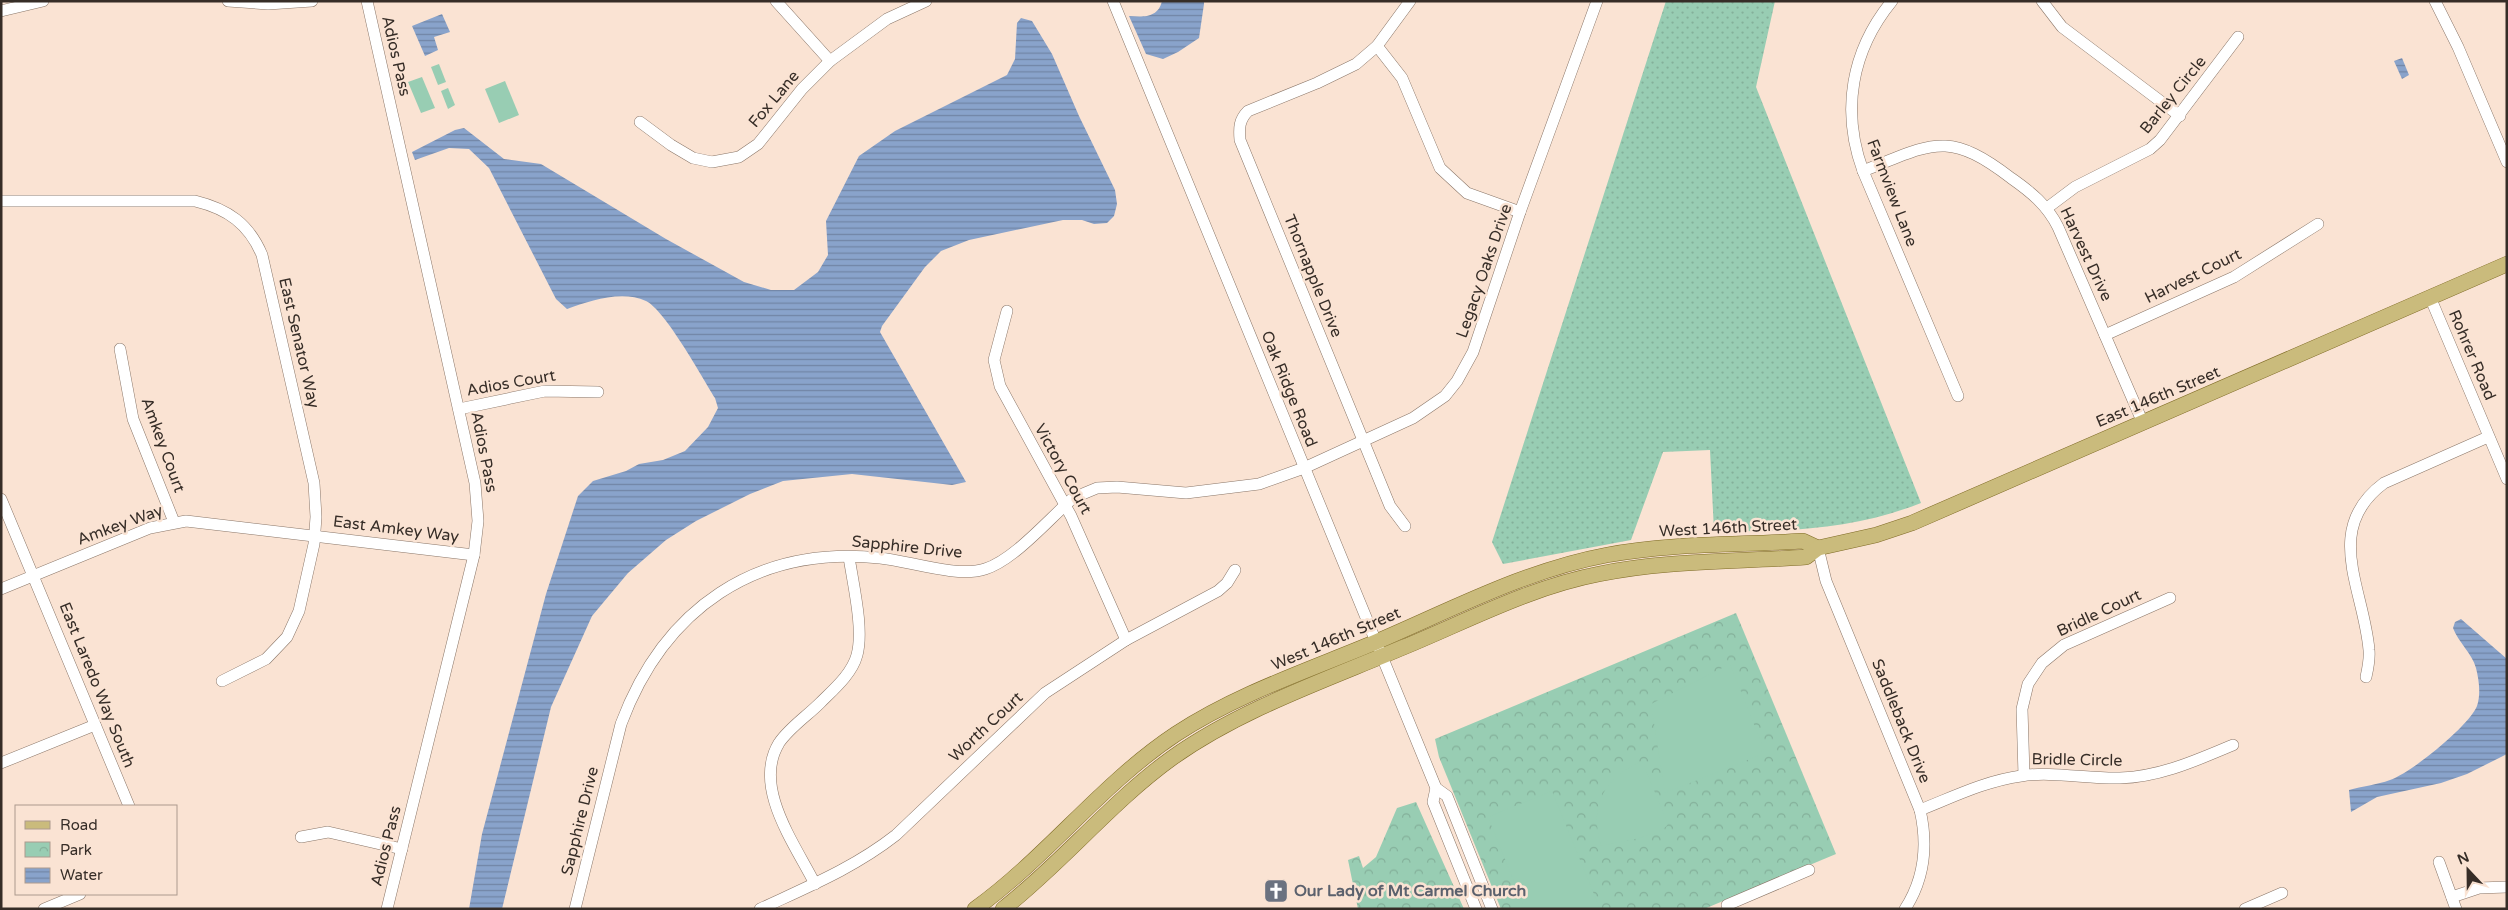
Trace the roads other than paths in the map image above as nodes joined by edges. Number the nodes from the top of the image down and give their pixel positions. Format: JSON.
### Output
{"nodes":[{"id":1,"x":44,"y":1,"type":"edge"},
{"id":2,"x":228,"y":1,"type":"edge"},
{"id":3,"x":312,"y":1,"type":"edge"},
{"id":4,"x":367,"y":1,"type":"edge"},
{"id":5,"x":776,"y":1,"type":"edge"},
{"id":6,"x":926,"y":1,"type":"edge"},
{"id":7,"x":1113,"y":1,"type":"edge"},
{"id":8,"x":1410,"y":1,"type":"edge"},
{"id":9,"x":1597,"y":1,"type":"edge"},
{"id":10,"x":1892,"y":1,"type":"edge"},
{"id":11,"x":2042,"y":1,"type":"edge"},
{"id":12,"x":2435,"y":1,"type":"edge"},
{"id":13,"x":268,"y":2,"type":"edge"},
{"id":14,"x":1,"y":11,"type":"edge"},
{"id":15,"x":2238,"y":37,"type":"dead end"},
{"id":16,"x":1376,"y":46,"type":"junction"},
{"id":17,"x":830,"y":61,"type":"junction"},
{"id":18,"x":2180,"y":116,"type":"junction"},
{"id":19,"x":640,"y":122,"type":"dead end"},
{"id":20,"x":2507,"y":162,"type":"edge"},
{"id":21,"x":1863,"y":171,"type":"junction"},
{"id":22,"x":1,"y":201,"type":"edge"},
{"id":23,"x":2047,"y":208,"type":"junction"},
{"id":24,"x":1520,"y":212,"type":"junction"},
{"id":25,"x":2318,"y":224,"type":"dead end"},
{"id":26,"x":2507,"y":264,"type":"edge"},
{"id":27,"x":2430,"y":297,"type":"junction"},
{"id":28,"x":1007,"y":311,"type":"dead end"},
{"id":29,"x":2105,"y":335,"type":"junction"},
{"id":30,"x":120,"y":350,"type":"dead end"},
{"id":31,"x":598,"y":392,"type":"dead end"},
{"id":32,"x":1958,"y":396,"type":"dead end"},
{"id":33,"x":459,"y":409,"type":"junction"},
{"id":34,"x":2143,"y":423,"type":"junction"},
{"id":35,"x":2488,"y":437,"type":"junction"},
{"id":36,"x":1363,"y":441,"type":"junction"},
{"id":37,"x":1304,"y":468,"type":"junction"},
{"id":38,"x":2507,"y":480,"type":"edge"},
{"id":39,"x":1,"y":499,"type":"edge"},
{"id":40,"x":1066,"y":504,"type":"junction"},
{"id":41,"x":174,"y":522,"type":"junction"},
{"id":42,"x":1404,"y":526,"type":"dead end"},
{"id":43,"x":314,"y":535,"type":"junction"},
{"id":44,"x":1818,"y":548,"type":"junction"},
{"id":45,"x":474,"y":555,"type":"junction"},
{"id":46,"x":849,"y":556,"type":"junction"},
{"id":47,"x":1235,"y":570,"type":"dead end"},
{"id":48,"x":34,"y":575,"type":"junction"},
{"id":49,"x":1,"y":589,"type":"edge"},
{"id":50,"x":2170,"y":598,"type":"dead end"},
{"id":51,"x":1126,"y":640,"type":"junction"},
{"id":52,"x":1375,"y":642,"type":"junction"},
{"id":53,"x":1381,"y":657,"type":"junction"},
{"id":54,"x":2366,"y":676,"type":"dead end"},
{"id":55,"x":222,"y":681,"type":"dead end"},
{"id":56,"x":96,"y":725,"type":"junction"},
{"id":57,"x":2233,"y":745,"type":"dead end"},
{"id":58,"x":1,"y":763,"type":"edge"},
{"id":59,"x":2024,"y":776,"type":"junction"},
{"id":60,"x":1436,"y":788,"type":"junction"},
{"id":61,"x":129,"y":805,"type":"edge"},
{"id":62,"x":1920,"y":810,"type":"junction"},
{"id":63,"x":301,"y":837,"type":"dead end"},
{"id":64,"x":402,"y":849,"type":"junction"},
{"id":65,"x":2438,"y":862,"type":"dead end"},
{"id":66,"x":1809,"y":870,"type":"dead end"},
{"id":67,"x":814,"y":884,"type":"junction"},
{"id":68,"x":2507,"y":887,"type":"edge"},
{"id":69,"x":2282,"y":893,"type":"dead end"},
{"id":70,"x":78,"y":895,"type":"edge"},
{"id":71,"x":2452,"y":897,"type":"junction"},
{"id":72,"x":1727,"y":905,"type":"dead end"},
{"id":73,"x":44,"y":909,"type":"edge"},
{"id":74,"x":387,"y":909,"type":"edge"},
{"id":75,"x":575,"y":909,"type":"edge"},
{"id":76,"x":760,"y":909,"type":"edge"},
{"id":77,"x":975,"y":909,"type":"edge"},
{"id":78,"x":1003,"y":909,"type":"edge"},
{"id":79,"x":1476,"y":909,"type":"edge"},
{"id":80,"x":1492,"y":909,"type":"edge"},
{"id":81,"x":1905,"y":909,"type":"edge"},
{"id":82,"x":2245,"y":909,"type":"edge"},
{"id":83,"x":2456,"y":909,"type":"edge"}],
"edges":[{"from":1,"to":14,"type":"street"},
{"from":2,"to":13,"type":"street"},
{"from":3,"to":13,"type":"street"},
{"from":4,"to":33,"type":"street","name":"Adios Pass"},
{"from":5,"to":17,"type":"street"},
{"from":6,"to":17,"type":"street","name":"Fox Lane"},
{"from":7,"to":37,"type":"street","name":"Oak Ridge Road"},
{"from":8,"to":16,"type":"street"},
{"from":9,"to":24,"type":"street","name":"Legacy Oaks Drive"},
{"from":10,"to":21,"type":"street","name":"Farmview Lane"},
{"from":11,"to":18,"type":"street"},
{"from":12,"to":20,"type":"street"},
{"from":15,"to":18,"type":"street","name":"Barley Circle"},
{"from":16,"to":24,"type":"street"},
{"from":16,"to":36,"type":"street","name":"Thornapple Drive"},
{"from":17,"to":19,"type":"street","name":"Fox Lane"},
{"from":18,"to":23,"type":"street","name":"Barley Circle"},
{"from":21,"to":23,"type":"street","name":"Harvest Drive"},
{"from":21,"to":32,"type":"street","name":"Farmview Lane"},
{"from":22,"to":43,"type":"street","name":"East Senator Way"},
{"from":23,"to":29,"type":"street","name":"Harvest Drive"},
{"from":24,"to":36,"type":"street","name":"Legacy Oaks Drive"},
{"from":25,"to":29,"type":"street","name":"Harvest Court"},
{"from":26,"to":27,"type":"main road","name":"East 146th Street"},
{"from":27,"to":34,"type":"main road","name":"East 146th Street"},
{"from":27,"to":35,"type":"street","name":"Rohrer Road"},
{"from":28,"to":40,"type":"street","name":"Victory Court"},
{"from":29,"to":34,"type":"street","name":"Harvest Drive"},
{"from":30,"to":41,"type":"street","name":"Amkey Court"},
{"from":31,"to":33,"type":"street","name":"Adios Court"},
{"from":33,"to":45,"type":"street","name":"Adios Pass"},
{"from":34,"to":44,"type":"main road","name":"East 146th Street"},
{"from":35,"to":38,"type":"street","name":"Rohrer Road"},
{"from":35,"to":54,"type":"street"},
{"from":36,"to":37,"type":"street","name":"Legacy Oaks Drive"},
{"from":36,"to":42,"type":"street","name":"Thornapple Drive"},
{"from":37,"to":40,"type":"street","name":"Sapphire Drive"},
{"from":37,"to":52,"type":"street","name":"Oak Ridge Road"},
{"from":39,"to":48,"type":"street","name":"East Laredo Way South"},
{"from":40,"to":46,"type":"street","name":"Sapphire Drive"},
{"from":40,"to":51,"type":"street","name":"Victory Court"},
{"from":41,"to":43,"type":"street","name":"Amkey Way"},
{"from":41,"to":48,"type":"street","name":"Amkey Way"},
{"from":43,"to":45,"type":"street","name":"East Amkey Way"},
{"from":43,"to":55,"type":"street","name":"East Senator Way"},
{"from":44,"to":52,"type":"main road","name":"West 146th Street"},
{"from":44,"to":53,"type":"main road","name":"West 146th Street"},
{"from":44,"to":62,"type":"street","name":"Saddleback Drive"},
{"from":45,"to":64,"type":"street","name":"Adios Pass"},
{"from":46,"to":67,"type":"street"},
{"from":46,"to":75,"type":"street","name":"Sapphire Drive"},
{"from":47,"to":51,"type":"street","name":"Worth Court"},
{"from":48,"to":49,"type":"street","name":"Amkey Way"},
{"from":48,"to":56,"type":"street","name":"East Laredo Way South"},
{"from":50,"to":59,"type":"street","name":"Bridle Court"},
{"from":51,"to":67,"type":"street","name":"Worth Court"},
{"from":52,"to":53,"type":"street","name":"Oak Ridge Road"},
{"from":52,"to":77,"type":"main road","name":"West 146th Street"},
{"from":53,"to":60,"type":"street","name":"Oak Ridge Road"},
{"from":53,"to":78,"type":"main road","name":"West 146th Street"},
{"from":56,"to":58,"type":"street"},
{"from":56,"to":61,"type":"street","name":"East Laredo Way South"},
{"from":57,"to":59,"type":"street","name":"Bridle Circle"},
{"from":59,"to":62,"type":"street","name":"Bridle Circle"},
{"from":60,"to":79,"type":"street","name":"Oak Ridge Road"},
{"from":60,"to":80,"type":"street","name":"Oak Ridge Road"},
{"from":62,"to":81,"type":"street","name":"Saddleback Drive"},
{"from":63,"to":64,"type":"street"},
{"from":64,"to":74,"type":"street","name":"Adios Pass"},
{"from":65,"to":71,"type":"street"},
{"from":66,"to":72,"type":"street"},
{"from":67,"to":76,"type":"street","name":"Worth Court"},
{"from":68,"to":71,"type":"street"},
{"from":69,"to":82,"type":"street"},
{"from":70,"to":73,"type":"street"},
{"from":71,"to":83,"type":"street"}]}
